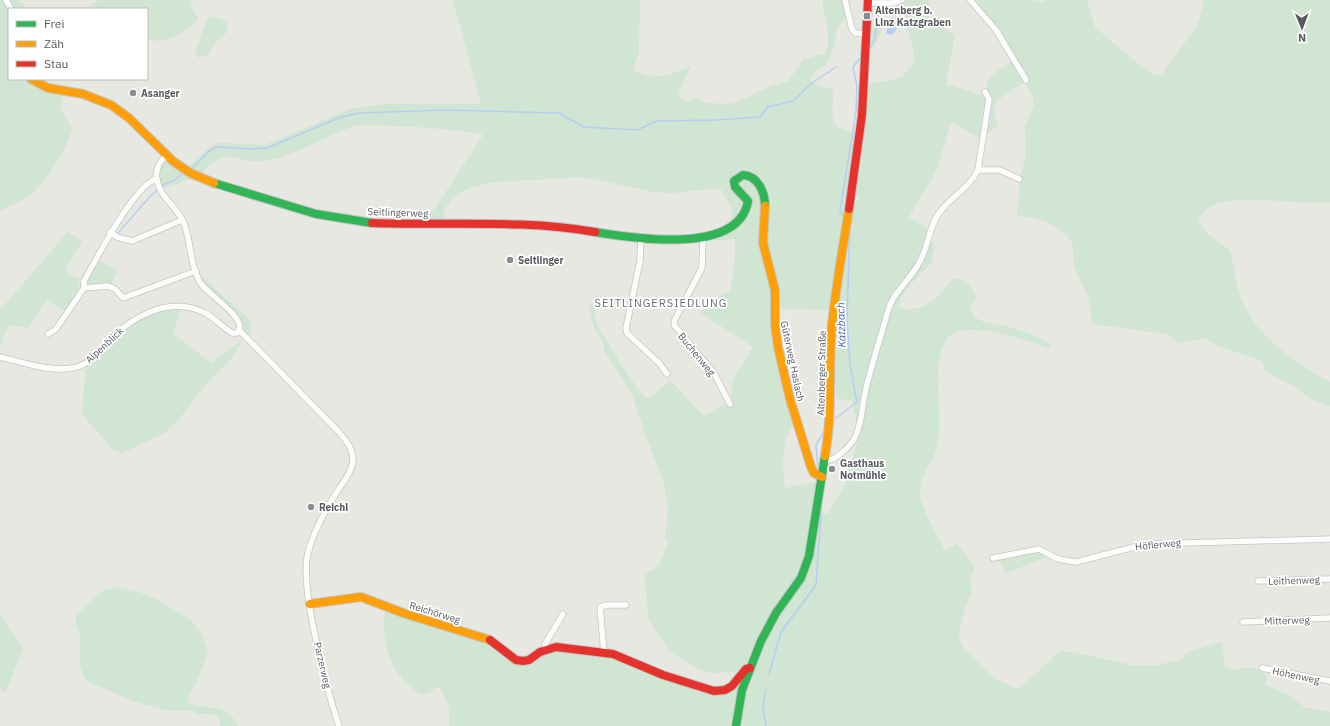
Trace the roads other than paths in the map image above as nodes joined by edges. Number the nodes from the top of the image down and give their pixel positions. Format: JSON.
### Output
{"nodes":[{"id":1,"x":845,"y":0,"type":"edge"},
{"id":2,"x":902,"y":0,"type":"edge"},
{"id":3,"x":970,"y":0,"type":"edge"},
{"id":4,"x":868,"y":1,"type":"edge"},
{"id":5,"x":866,"y":34,"type":"junction"},
{"id":6,"x":33,"y":80,"type":"edge"},
{"id":7,"x":1026,"y":80,"type":"dead end"},
{"id":8,"x":985,"y":92,"type":"dead end"},
{"id":9,"x":166,"y":156,"type":"junction"},
{"id":10,"x":978,"y":170,"type":"junction"},
{"id":11,"x":157,"y":179,"type":"junction"},
{"id":12,"x":1019,"y":179,"type":"dead end"},
{"id":13,"x":182,"y":220,"type":"junction"},
{"id":14,"x":110,"y":232,"type":"junction"},
{"id":15,"x":703,"y":237,"type":"junction"},
{"id":16,"x":641,"y":238,"type":"junction"},
{"id":17,"x":196,"y":272,"type":"junction"},
{"id":18,"x":84,"y":288,"type":"junction"},
{"id":19,"x":239,"y":330,"type":"junction"},
{"id":20,"x":48,"y":334,"type":"dead end"},
{"id":21,"x":0,"y":357,"type":"edge"},
{"id":22,"x":667,"y":374,"type":"dead end"},
{"id":23,"x":730,"y":404,"type":"dead end"},
{"id":24,"x":825,"y":460,"type":"junction"},
{"id":25,"x":822,"y":477,"type":"junction"},
{"id":26,"x":1330,"y":539,"type":"edge"},
{"id":27,"x":993,"y":558,"type":"dead end"},
{"id":28,"x":1330,"y":579,"type":"edge"},
{"id":29,"x":1258,"y":581,"type":"dead end"},
{"id":30,"x":310,"y":604,"type":"junction"},
{"id":31,"x":626,"y":604,"type":"dead end"},
{"id":32,"x":563,"y":614,"type":"dead end"},
{"id":33,"x":1330,"y":618,"type":"edge"},
{"id":34,"x":1243,"y":622,"type":"dead end"},
{"id":35,"x":546,"y":650,"type":"junction"},
{"id":36,"x":604,"y":653,"type":"junction"},
{"id":37,"x":750,"y":668,"type":"junction"},
{"id":38,"x":1262,"y":668,"type":"dead end"},
{"id":39,"x":1330,"y":681,"type":"edge"},
{"id":40,"x":339,"y":726,"type":"edge"},
{"id":41,"x":736,"y":726,"type":"edge"}],
"edges":[{"from":1,"to":5,"type":"street"},
{"from":2,"to":4,"type":"street","name":"Altenberger Straße"},
{"from":3,"to":7,"type":"street"},
{"from":4,"to":5,"type":"street","name":"Altenberger Straße"},
{"from":5,"to":24,"type":"street","name":"Altenberger Straße"},
{"from":6,"to":9,"type":"street"},
{"from":8,"to":10,"type":"street"},
{"from":9,"to":11,"type":"street"},
{"from":9,"to":16,"type":"street","name":"Seitlingerweg"},
{"from":10,"to":12,"type":"street"},
{"from":10,"to":24,"type":"street"},
{"from":11,"to":13,"type":"street"},
{"from":11,"to":14,"type":"street"},
{"from":13,"to":14,"type":"street"},
{"from":13,"to":17,"type":"street"},
{"from":14,"to":18,"type":"street"},
{"from":15,"to":16,"type":"street","name":"Güterweg Haslach"},
{"from":15,"to":23,"type":"street","name":"Buchenweg"},
{"from":15,"to":25,"type":"street","name":"Güterweg Haslach"},
{"from":16,"to":22,"type":"street"},
{"from":17,"to":18,"type":"street"},
{"from":17,"to":19,"type":"street"},
{"from":18,"to":20,"type":"street"},
{"from":19,"to":21,"type":"street","name":"Alpenblick"},
{"from":19,"to":30,"type":"street","name":"Parzerweg"},
{"from":24,"to":25,"type":"street","name":"Altenberger Straße"},
{"from":25,"to":37,"type":"street","name":"Altenberger Straße"},
{"from":26,"to":27,"type":"street","name":"Höflerweg"},
{"from":28,"to":29,"type":"street","name":"Leithenweg"},
{"from":30,"to":35,"type":"street","name":"Reichörweg"},
{"from":30,"to":40,"type":"street","name":"Parzerweg"},
{"from":31,"to":36,"type":"street"},
{"from":32,"to":35,"type":"street"},
{"from":33,"to":34,"type":"street","name":"Mitterweg"},
{"from":35,"to":36,"type":"street","name":"Reichörweg"},
{"from":36,"to":37,"type":"street","name":"Reichörweg"},
{"from":37,"to":41,"type":"street","name":"Altenberger Straße"},
{"from":38,"to":39,"type":"street","name":"Höhenweg"}]}
